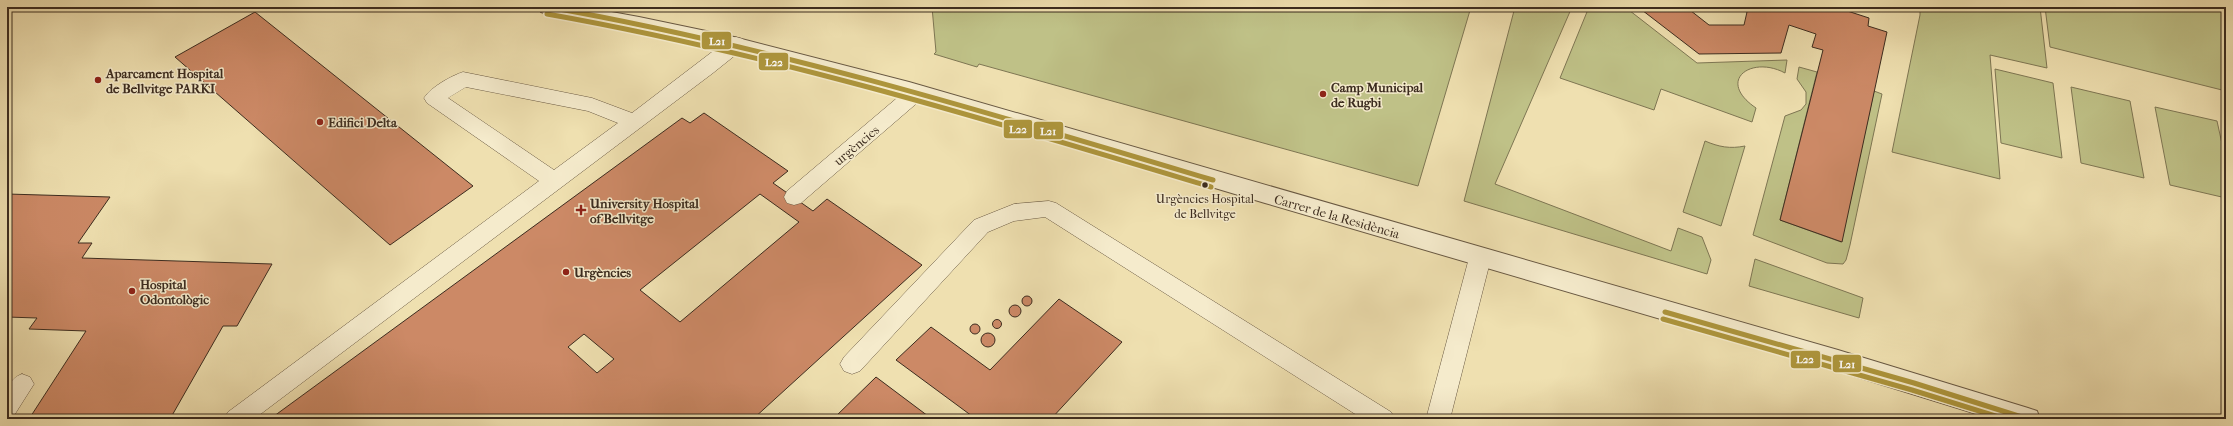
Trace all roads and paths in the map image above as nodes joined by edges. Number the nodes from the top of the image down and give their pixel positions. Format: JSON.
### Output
{"nodes":[{"id":1,"x":548,"y":7,"type":"edge"},
{"id":2,"x":736,"y":44,"type":"junction"},
{"id":3,"x":917,"y":92,"type":"junction"},
{"id":4,"x":634,"y":122,"type":"junction"},
{"id":5,"x":554,"y":181,"type":"junction"},
{"id":6,"x":794,"y":197,"type":"dead end"},
{"id":7,"x":1480,"y":258,"type":"junction"},
{"id":8,"x":852,"y":364,"type":"dead end"},
{"id":9,"x":7,"y":384,"type":"edge"},
{"id":10,"x":7,"y":407,"type":"edge"},
{"id":11,"x":236,"y":419,"type":"edge"},
{"id":12,"x":1383,"y":419,"type":"edge"},
{"id":13,"x":1438,"y":419,"type":"edge"},
{"id":14,"x":2028,"y":419,"type":"edge"}],
"edges":[{"from":1,"to":2,"type":"street","name":"Carrer de la Residència"},
{"from":2,"to":3,"type":"street","name":"Carrer de la Residència"},
{"from":2,"to":4,"type":"lane"},
{"from":3,"to":6,"type":"lane","name":"urgències"},
{"from":3,"to":7,"type":"street","name":"Carrer de la Residència"},
{"from":4,"to":5,"type":"lane"},
{"from":4,"to":5,"type":"lane"},
{"from":5,"to":11,"type":"lane"},
{"from":7,"to":13,"type":"lane"},
{"from":7,"to":14,"type":"street","name":"Carrer de la Residència"},
{"from":8,"to":12,"type":"lane"},
{"from":9,"to":10,"type":"lane"}]}
